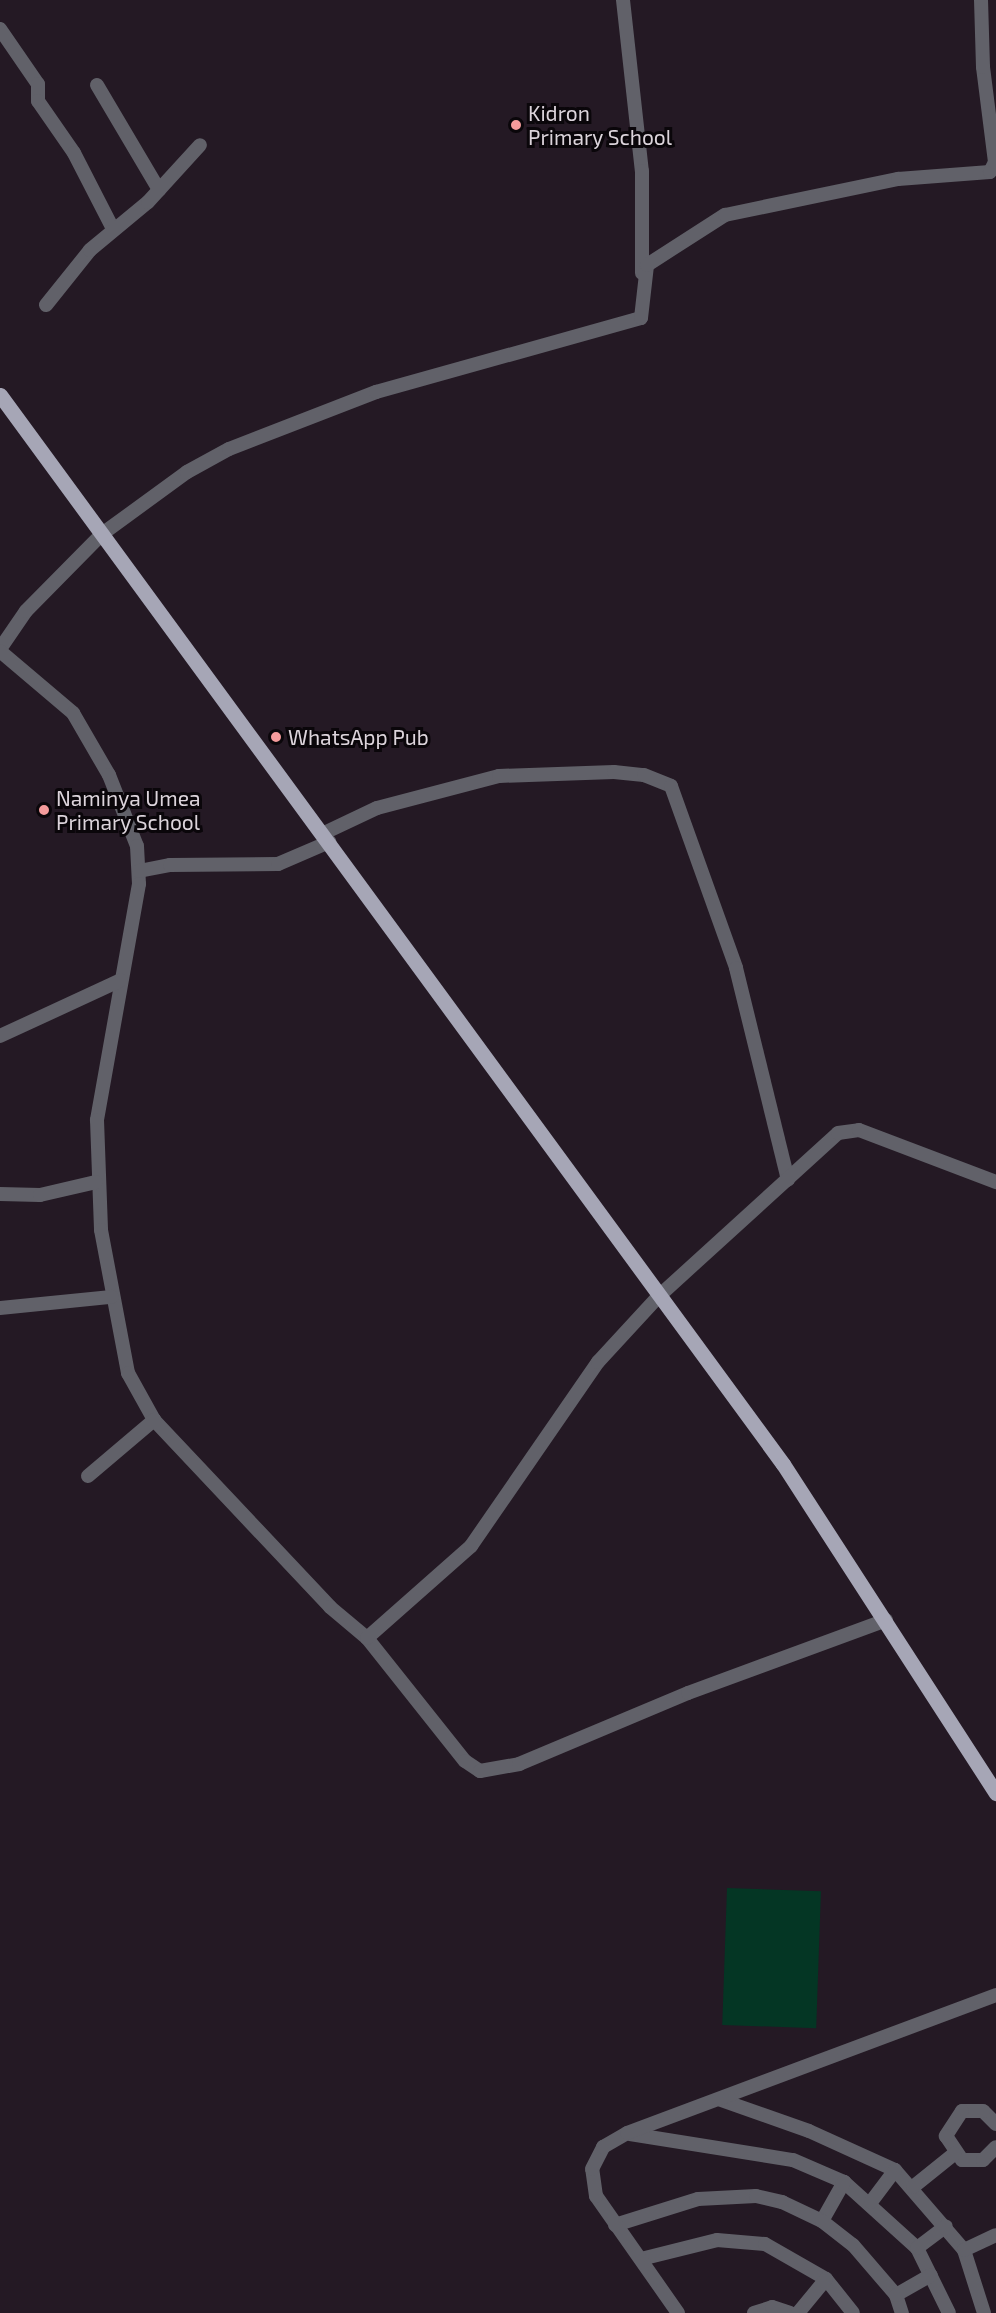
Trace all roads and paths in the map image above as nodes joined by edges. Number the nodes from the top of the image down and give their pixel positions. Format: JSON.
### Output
{"nodes":[{"id":1,"x":623,"y":0,"type":"edge"},
{"id":2,"x":981,"y":0,"type":"edge"},
{"id":3,"x":0,"y":29,"type":"edge"},
{"id":4,"x":97,"y":85,"type":"dead end"},
{"id":5,"x":200,"y":145,"type":"dead end"},
{"id":6,"x":159,"y":190,"type":"junction"},
{"id":7,"x":113,"y":229,"type":"junction"},
{"id":8,"x":642,"y":273,"type":"junction"},
{"id":9,"x":46,"y":305,"type":"dead end"},
{"id":10,"x":0,"y":395,"type":"edge"},
{"id":11,"x":102,"y":534,"type":"junction"},
{"id":12,"x":0,"y":650,"type":"edge"},
{"id":13,"x":326,"y":838,"type":"junction"},
{"id":14,"x":140,"y":871,"type":"junction"},
{"id":15,"x":121,"y":980,"type":"junction"},
{"id":16,"x":0,"y":1036,"type":"edge"},
{"id":17,"x":788,"y":1180,"type":"junction"},
{"id":18,"x":96,"y":1182,"type":"junction"},
{"id":19,"x":996,"y":1182,"type":"edge"},
{"id":20,"x":0,"y":1194,"type":"edge"},
{"id":21,"x":659,"y":1296,"type":"junction"},
{"id":22,"x":111,"y":1297,"type":"junction"},
{"id":23,"x":0,"y":1308,"type":"edge"},
{"id":24,"x":154,"y":1420,"type":"junction"},
{"id":25,"x":88,"y":1476,"type":"dead end"},
{"id":26,"x":886,"y":1620,"type":"junction"},
{"id":27,"x":367,"y":1638,"type":"junction"},
{"id":28,"x":996,"y":1792,"type":"edge"},
{"id":29,"x":996,"y":1995,"type":"edge"},
{"id":30,"x":720,"y":2100,"type":"junction"},
{"id":31,"x":996,"y":2124,"type":"edge"},
{"id":32,"x":627,"y":2133,"type":"junction"},
{"id":33,"x":996,"y":2147,"type":"edge"},
{"id":34,"x":954,"y":2154,"type":"junction"},
{"id":35,"x":895,"y":2170,"type":"junction"},
{"id":36,"x":844,"y":2182,"type":"junction"},
{"id":37,"x":913,"y":2187,"type":"junction"},
{"id":38,"x":871,"y":2202,"type":"junction"},
{"id":39,"x":822,"y":2221,"type":"junction"},
{"id":40,"x":615,"y":2225,"type":"junction"},
{"id":41,"x":945,"y":2226,"type":"junction"},
{"id":42,"x":995,"y":2240,"type":"edge"},
{"id":43,"x":917,"y":2248,"type":"junction"},
{"id":44,"x":964,"y":2250,"type":"junction"},
{"id":45,"x":641,"y":2259,"type":"junction"},
{"id":46,"x":932,"y":2275,"type":"junction"},
{"id":47,"x":826,"y":2279,"type":"junction"},
{"id":48,"x":896,"y":2295,"type":"junction"},
{"id":49,"x":678,"y":2313,"type":"edge"},
{"id":50,"x":754,"y":2313,"type":"edge"},
{"id":51,"x":790,"y":2313,"type":"edge"},
{"id":52,"x":798,"y":2313,"type":"edge"},
{"id":53,"x":853,"y":2313,"type":"edge"},
{"id":54,"x":902,"y":2313,"type":"edge"},
{"id":55,"x":949,"y":2313,"type":"edge"},
{"id":56,"x":984,"y":2313,"type":"edge"}],
"edges":[{"from":1,"to":8,"type":"street"},
{"from":2,"to":8,"type":"street"},
{"from":3,"to":7,"type":"street"},
{"from":4,"to":6,"type":"street"},
{"from":5,"to":6,"type":"street"},
{"from":6,"to":7,"type":"street"},
{"from":7,"to":9,"type":"street"},
{"from":8,"to":11,"type":"street"},
{"from":10,"to":11,"type":"main road"},
{"from":11,"to":12,"type":"street"},
{"from":11,"to":13,"type":"main road"},
{"from":12,"to":14,"type":"street"},
{"from":13,"to":14,"type":"street"},
{"from":13,"to":17,"type":"street"},
{"from":13,"to":21,"type":"main road"},
{"from":14,"to":15,"type":"street"},
{"from":15,"to":16,"type":"street"},
{"from":15,"to":18,"type":"street"},
{"from":17,"to":19,"type":"street"},
{"from":17,"to":21,"type":"street"},
{"from":18,"to":20,"type":"street"},
{"from":18,"to":22,"type":"street"},
{"from":21,"to":26,"type":"main road"},
{"from":21,"to":27,"type":"street"},
{"from":22,"to":23,"type":"street"},
{"from":22,"to":24,"type":"street"},
{"from":24,"to":25,"type":"street"},
{"from":24,"to":27,"type":"street"},
{"from":26,"to":27,"type":"street"},
{"from":26,"to":28,"type":"main road"},
{"from":29,"to":30,"type":"street"},
{"from":30,"to":32,"type":"street"},
{"from":30,"to":35,"type":"street"},
{"from":31,"to":34,"type":"street"},
{"from":32,"to":36,"type":"street"},
{"from":32,"to":40,"type":"street"},
{"from":33,"to":34,"type":"street"},
{"from":34,"to":37,"type":"street"},
{"from":35,"to":37,"type":"street"},
{"from":35,"to":38,"type":"street"},
{"from":36,"to":38,"type":"street"},
{"from":36,"to":39,"type":"street"},
{"from":37,"to":41,"type":"street"},
{"from":38,"to":43,"type":"street"},
{"from":39,"to":40,"type":"street"},
{"from":39,"to":48,"type":"street"},
{"from":40,"to":45,"type":"street"},
{"from":41,"to":43,"type":"street"},
{"from":41,"to":44,"type":"street"},
{"from":42,"to":44,"type":"street"},
{"from":43,"to":46,"type":"street"},
{"from":44,"to":56,"type":"street"},
{"from":45,"to":47,"type":"street"},
{"from":45,"to":49,"type":"street"},
{"from":46,"to":48,"type":"street"},
{"from":46,"to":55,"type":"street"},
{"from":47,"to":52,"type":"street"},
{"from":47,"to":53,"type":"street"},
{"from":48,"to":54,"type":"street"},
{"from":50,"to":51,"type":"street"}]}
